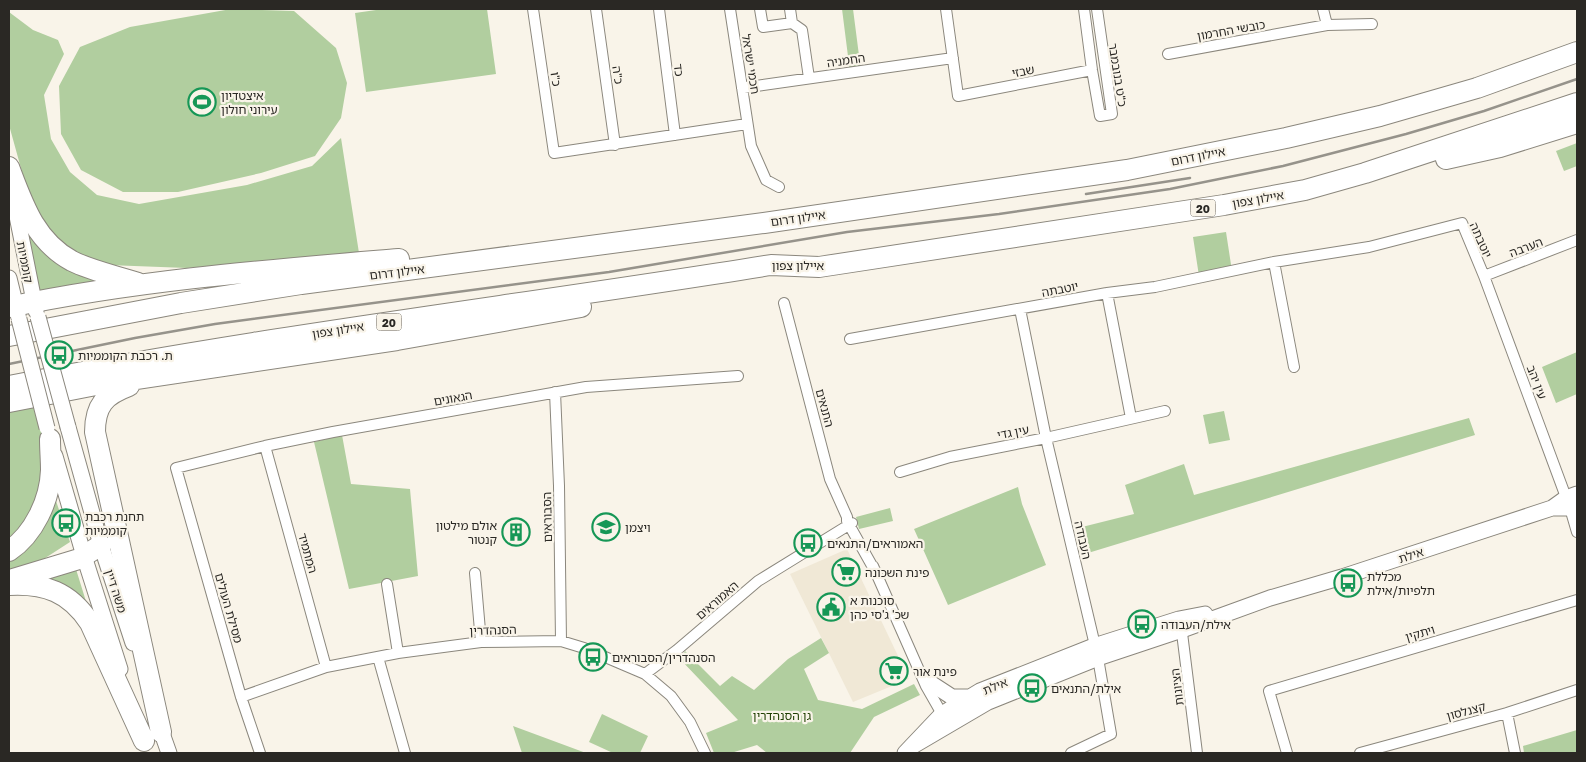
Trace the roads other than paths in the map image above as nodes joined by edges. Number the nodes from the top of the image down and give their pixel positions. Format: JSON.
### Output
{"nodes":[{"id":1,"x":533,"y":9,"type":"edge"},
{"id":2,"x":596,"y":9,"type":"edge"},
{"id":3,"x":659,"y":9,"type":"edge"},
{"id":4,"x":730,"y":9,"type":"edge"},
{"id":5,"x":760,"y":9,"type":"edge"},
{"id":6,"x":790,"y":9,"type":"edge"},
{"id":7,"x":946,"y":9,"type":"edge"},
{"id":8,"x":1084,"y":9,"type":"edge"},
{"id":9,"x":1096,"y":9,"type":"edge"},
{"id":10,"x":1324,"y":9,"type":"edge"},
{"id":11,"x":792,"y":23,"type":"junction"},
{"id":12,"x":1372,"y":24,"type":"dead end"},
{"id":13,"x":1327,"y":25,"type":"junction"},
{"id":14,"x":1577,"y":48,"type":"edge"},
{"id":15,"x":1577,"y":52,"type":"edge"},
{"id":16,"x":1168,"y":54,"type":"dead end"},
{"id":17,"x":953,"y":58,"type":"junction"},
{"id":18,"x":1092,"y":70,"type":"junction"},
{"id":19,"x":1524,"y":71,"type":"junction"},
{"id":20,"x":809,"y":78,"type":"junction"},
{"id":21,"x":742,"y":88,"type":"junction"},
{"id":22,"x":1577,"y":104,"type":"edge"},
{"id":23,"x":1577,"y":123,"type":"edge"},
{"id":24,"x":747,"y":124,"type":"junction"},
{"id":25,"x":675,"y":135,"type":"junction"},
{"id":26,"x":615,"y":145,"type":"junction"},
{"id":27,"x":9,"y":167,"type":"edge"},
{"id":28,"x":1365,"y":173,"type":"junction"},
{"id":29,"x":9,"y":176,"type":"edge"},
{"id":30,"x":779,"y":188,"type":"dead end"},
{"id":31,"x":675,"y":236,"type":"junction"},
{"id":32,"x":1577,"y":240,"type":"edge"},
{"id":33,"x":1274,"y":262,"type":"junction"},
{"id":34,"x":818,"y":267,"type":"junction"},
{"id":35,"x":1484,"y":276,"type":"junction"},
{"id":36,"x":9,"y":278,"type":"edge"},
{"id":37,"x":142,"y":284,"type":"junction"},
{"id":38,"x":1107,"y":293,"type":"junction"},
{"id":39,"x":784,"y":303,"type":"dead end"},
{"id":40,"x":1020,"y":309,"type":"junction"},
{"id":41,"x":20,"y":315,"type":"edge"},
{"id":42,"x":850,"y":339,"type":"dead end"},
{"id":43,"x":1294,"y":367,"type":"dead end"},
{"id":44,"x":192,"y":370,"type":"junction"},
{"id":45,"x":738,"y":376,"type":"dead end"},
{"id":46,"x":9,"y":386,"type":"edge"},
{"id":47,"x":555,"y":392,"type":"junction"},
{"id":48,"x":9,"y":402,"type":"edge"},
{"id":49,"x":1165,"y":411,"type":"dead end"},
{"id":50,"x":1131,"y":418,"type":"junction"},
{"id":51,"x":48,"y":434,"type":"junction"},
{"id":52,"x":1046,"y":438,"type":"junction"},
{"id":53,"x":265,"y":446,"type":"junction"},
{"id":54,"x":176,"y":468,"type":"joint"},
{"id":55,"x":900,"y":472,"type":"dead end"},
{"id":56,"x":1573,"y":501,"type":"edge"},
{"id":57,"x":849,"y":521,"type":"junction"},
{"id":58,"x":1577,"y":532,"type":"edge"},
{"id":59,"x":101,"y":545,"type":"junction"},
{"id":60,"x":9,"y":551,"type":"edge"},
{"id":61,"x":84,"y":556,"type":"junction"},
{"id":62,"x":475,"y":573,"type":"dead end"},
{"id":63,"x":9,"y":580,"type":"edge"},
{"id":64,"x":387,"y":584,"type":"dead end"},
{"id":65,"x":9,"y":585,"type":"edge"},
{"id":66,"x":1577,"y":600,"type":"edge"},
{"id":67,"x":1181,"y":625,"type":"junction"},
{"id":68,"x":561,"y":641,"type":"junction"},
{"id":69,"x":481,"y":642,"type":"junction"},
{"id":70,"x":1096,"y":652,"type":"junction"},
{"id":71,"x":398,"y":653,"type":"junction"},
{"id":72,"x":912,"y":655,"type":"junction"},
{"id":73,"x":378,"y":657,"type":"junction"},
{"id":74,"x":326,"y":667,"type":"junction"},
{"id":75,"x":645,"y":674,"type":"junction"},
{"id":76,"x":932,"y":684,"type":"junction"},
{"id":77,"x":1577,"y":690,"type":"edge"},
{"id":78,"x":241,"y":697,"type":"junction"},
{"id":79,"x":970,"y":697,"type":"junction"},
{"id":80,"x":1508,"y":713,"type":"junction"},
{"id":81,"x":949,"y":714,"type":"junction"},
{"id":82,"x":162,"y":732,"type":"junction"},
{"id":83,"x":145,"y":747,"type":"edge"},
{"id":84,"x":909,"y":750,"type":"edge"},
{"id":85,"x":169,"y":753,"type":"edge"},
{"id":86,"x":260,"y":753,"type":"edge"},
{"id":87,"x":405,"y":753,"type":"edge"},
{"id":88,"x":705,"y":753,"type":"edge"},
{"id":89,"x":1071,"y":753,"type":"edge"},
{"id":90,"x":1197,"y":753,"type":"edge"},
{"id":91,"x":1287,"y":753,"type":"edge"},
{"id":92,"x":1363,"y":753,"type":"edge"},
{"id":93,"x":1515,"y":753,"type":"edge"}],
"edges":[{"from":1,"to":26,"type":"street","name":"כ\"ו"},
{"from":2,"to":26,"type":"street","name":"כ\"ה"},
{"from":3,"to":25,"type":"street","name":"כד"},
{"from":4,"to":21,"type":"street","name":"חכמי ישראל"},
{"from":5,"to":11,"type":"street"},
{"from":6,"to":11,"type":"street"},
{"from":7,"to":17,"type":"street"},
{"from":8,"to":18,"type":"street","name":"כ\"ט בנובמבר"},
{"from":9,"to":18,"type":"street","name":"כ\"ט בנובמבר"},
{"from":10,"to":13,"type":"street"},
{"from":11,"to":20,"type":"street"},
{"from":12,"to":13,"type":"street","name":"כובשי החרמון"},
{"from":13,"to":16,"type":"street","name":"כובשי החרמון"},
{"from":14,"to":19,"type":"highway"},
{"from":15,"to":19,"type":"highway","name":"איילון דרום"},
{"from":17,"to":18,"type":"street","name":"שבזי"},
{"from":17,"to":20,"type":"street","name":"החמניה"},
{"from":19,"to":31,"type":"highway","name":"איילון דרום"},
{"from":20,"to":21,"type":"street","name":"החמניה"},
{"from":21,"to":24,"type":"street","name":"חכמי ישראל"},
{"from":22,"to":28,"type":"highway","name":"איילון צפון","number":"20"},
{"from":23,"to":28,"type":"highway"},
{"from":24,"to":25,"type":"street"},
{"from":24,"to":30,"type":"street","name":"חכמי ישראל"},
{"from":25,"to":26,"type":"street"},
{"from":27,"to":37,"type":"highway"},
{"from":28,"to":34,"type":"highway","name":"איילון צפון","number":"20"},
{"from":29,"to":41,"type":"main road","name":"קוממיות"},
{"from":31,"to":37,"type":"highway"},
{"from":31,"to":41,"type":"highway","name":"איילון דרום"},
{"from":32,"to":35,"type":"street","name":"הערבה"},
{"from":33,"to":35,"type":"street","name":"יוטבתה"},
{"from":33,"to":38,"type":"street","name":"יוטבתה"},
{"from":33,"to":43,"type":"street"},
{"from":34,"to":44,"type":"highway"},
{"from":34,"to":46,"type":"highway","name":"איילון צפון","number":"20"},
{"from":35,"to":56,"type":"street","name":"עין יהב"},
{"from":36,"to":41,"type":"main road","name":"קוממיות"},
{"from":37,"to":41,"type":"highway"},
{"from":38,"to":40,"type":"street","name":"יוטבתה"},
{"from":38,"to":50,"type":"street"},
{"from":39,"to":57,"type":"street","name":"התנאים"},
{"from":40,"to":42,"type":"street","name":"יוטבתה"},
{"from":40,"to":52,"type":"street","name":"העבודה"},
{"from":41,"to":51,"type":"main road","name":"משה דיין","bridge":true},
{"from":41,"to":59,"type":"main road","name":"משה דיין","bridge":true},
{"from":44,"to":48,"type":"highway"},
{"from":44,"to":82,"type":"highway"},
{"from":45,"to":47,"type":"street","name":"הגאונים"},
{"from":47,"to":53,"type":"street","name":"הגאונים"},
{"from":47,"to":68,"type":"street","name":"הסבוראים"},
{"from":49,"to":50,"type":"street","name":"עין גדי"},
{"from":50,"to":52,"type":"street","name":"עין גדי"},
{"from":51,"to":60,"type":"highway"},
{"from":51,"to":61,"type":"main road","name":"משה דיין"},
{"from":52,"to":55,"type":"street","name":"עין גדי"},
{"from":52,"to":70,"type":"street","name":"העבודה"},
{"from":53,"to":54,"type":"street","name":"הגאונים"},
{"from":53,"to":74,"type":"street","name":"המתמיד"},
{"from":54,"to":78,"type":"street","name":"מסילת העולים"},
{"from":56,"to":58,"type":"street","name":"עין יהב"},
{"from":56,"to":67,"type":"main road","name":"אילת"},
{"from":57,"to":72,"type":"street","name":"התנאים"},
{"from":57,"to":75,"type":"street","name":"האמוראים"},
{"from":59,"to":61,"type":"highway"},
{"from":59,"to":82,"type":"main road","name":"משה דיין"},
{"from":61,"to":63,"type":"highway"},
{"from":61,"to":83,"type":"main road","name":"משה דיין"},
{"from":62,"to":69,"type":"street"},
{"from":64,"to":71,"type":"street"},
{"from":65,"to":83,"type":"highway"},
{"from":66,"to":91,"type":"street","name":"ויתקין"},
{"from":67,"to":70,"type":"main road","name":"אילת"},
{"from":67,"to":90,"type":"street","name":"הציונות"},
{"from":68,"to":69,"type":"street","name":"הסנהדרין"},
{"from":68,"to":75,"type":"street","name":"הסנהדרין"},
{"from":69,"to":71,"type":"street","name":"הסנהדרין"},
{"from":70,"to":79,"type":"main road","name":"אילת"},
{"from":70,"to":81,"type":"main road","name":"אילת"},
{"from":70,"to":89,"type":"street","name":"העבודה"},
{"from":71,"to":73,"type":"street","name":"הסנהדרין"},
{"from":72,"to":76,"type":"street","name":"התנאים"},
{"from":72,"to":81,"type":"street","name":"התנאים"},
{"from":73,"to":74,"type":"street","name":"הסנהדרין"},
{"from":73,"to":87,"type":"street"},
{"from":74,"to":78,"type":"street","name":"הסנהדרין"},
{"from":75,"to":88,"type":"street","name":"הסנהדרין"},
{"from":76,"to":79,"type":"main road"},
{"from":76,"to":81,"type":"street","name":"התנאים"},
{"from":77,"to":80,"type":"street","name":"קצנלסון"},
{"from":78,"to":86,"type":"street","name":"מסילת העולים"},
{"from":79,"to":81,"type":"main road","name":"אילת"},
{"from":80,"to":92,"type":"street","name":"קצנלסון"},
{"from":80,"to":93,"type":"street"},
{"from":81,"to":84,"type":"main road"},
{"from":82,"to":85,"type":"main road","name":"משה דיין"}]}
